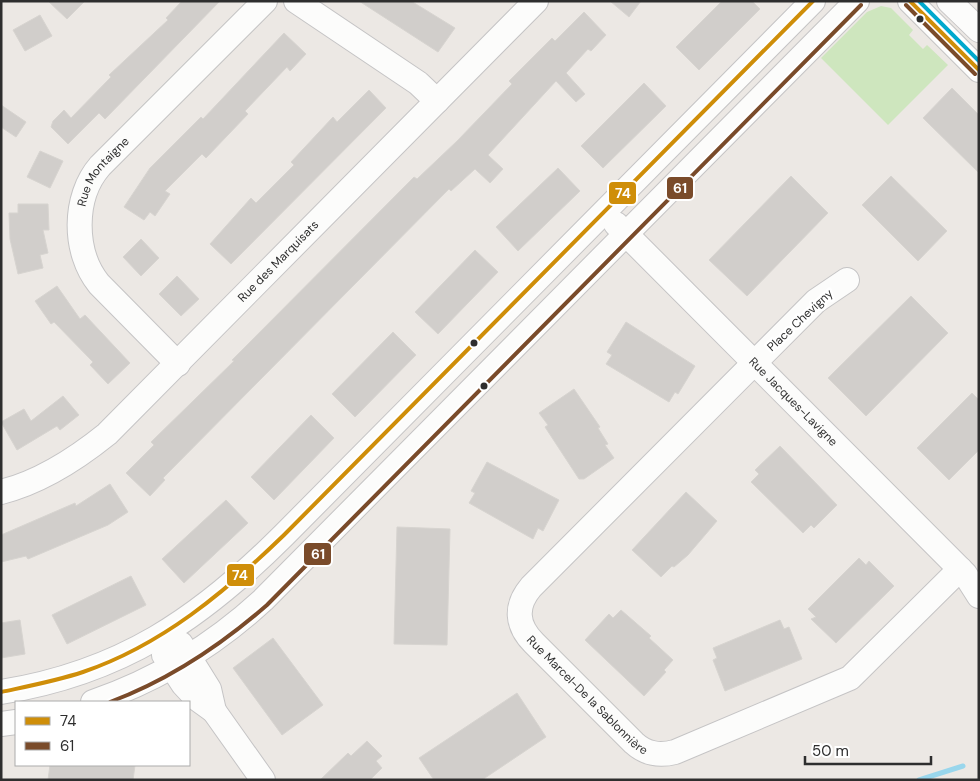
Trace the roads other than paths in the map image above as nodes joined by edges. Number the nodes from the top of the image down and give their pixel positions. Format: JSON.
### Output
{"nodes":[{"id":1,"x":265,"y":1,"type":"edge"},
{"id":2,"x":296,"y":1,"type":"edge"},
{"id":3,"x":536,"y":1,"type":"edge"},
{"id":4,"x":813,"y":1,"type":"edge"},
{"id":5,"x":857,"y":1,"type":"edge"},
{"id":6,"x":910,"y":1,"type":"edge"},
{"id":7,"x":949,"y":1,"type":"edge"},
{"id":8,"x":979,"y":30,"type":"edge"},
{"id":9,"x":979,"y":70,"type":"edge"},
{"id":10,"x":437,"y":101,"type":"junction"},
{"id":11,"x":604,"y":212,"type":"junction"},
{"id":12,"x":626,"y":235,"type":"junction"},
{"id":13,"x":847,"y":280,"type":"dead end"},
{"id":14,"x":755,"y":362,"type":"junction"},
{"id":15,"x":178,"y":364,"type":"junction"},
{"id":16,"x":1,"y":492,"type":"edge"},
{"id":17,"x":960,"y":569,"type":"junction"},
{"id":18,"x":979,"y":596,"type":"edge"},
{"id":19,"x":164,"y":635,"type":"junction"},
{"id":20,"x":180,"y":662,"type":"junction"},
{"id":21,"x":1,"y":692,"type":"edge"},
{"id":22,"x":95,"y":701,"type":"edge"},
{"id":23,"x":15,"y":722,"type":"edge"},
{"id":24,"x":1,"y":724,"type":"edge"},
{"id":25,"x":263,"y":780,"type":"edge"}],
"edges":[{"from":1,"to":15,"type":"street","name":"Rue Montaigne"},
{"from":2,"to":10,"type":"street"},
{"from":3,"to":10,"type":"street","name":"Rue des Marquisats"},
{"from":4,"to":11,"type":"street"},
{"from":5,"to":12,"type":"street"},
{"from":6,"to":9,"type":"street"},
{"from":7,"to":8,"type":"street"},
{"from":10,"to":15,"type":"street","name":"Rue des Marquisats"},
{"from":11,"to":12,"type":"street","name":"Rue Jacques-Lavigne"},
{"from":11,"to":19,"type":"street"},
{"from":12,"to":14,"type":"street","name":"Rue Jacques-Lavigne"},
{"from":12,"to":20,"type":"street"},
{"from":13,"to":14,"type":"street","name":"Place Chevigny"},
{"from":14,"to":17,"type":"street","name":"Rue Jacques-Lavigne"},
{"from":14,"to":17,"type":"street","name":"Rue Marcel-De la Sablonnière"},
{"from":15,"to":16,"type":"street","name":"Rue des Marquisats"},
{"from":17,"to":18,"type":"street","name":"Rue Jacques-Lavigne"},
{"from":19,"to":20,"type":"street"},
{"from":19,"to":21,"type":"street"},
{"from":20,"to":22,"type":"street"},
{"from":20,"to":25,"type":"street"},
{"from":23,"to":24,"type":"street"}]}
